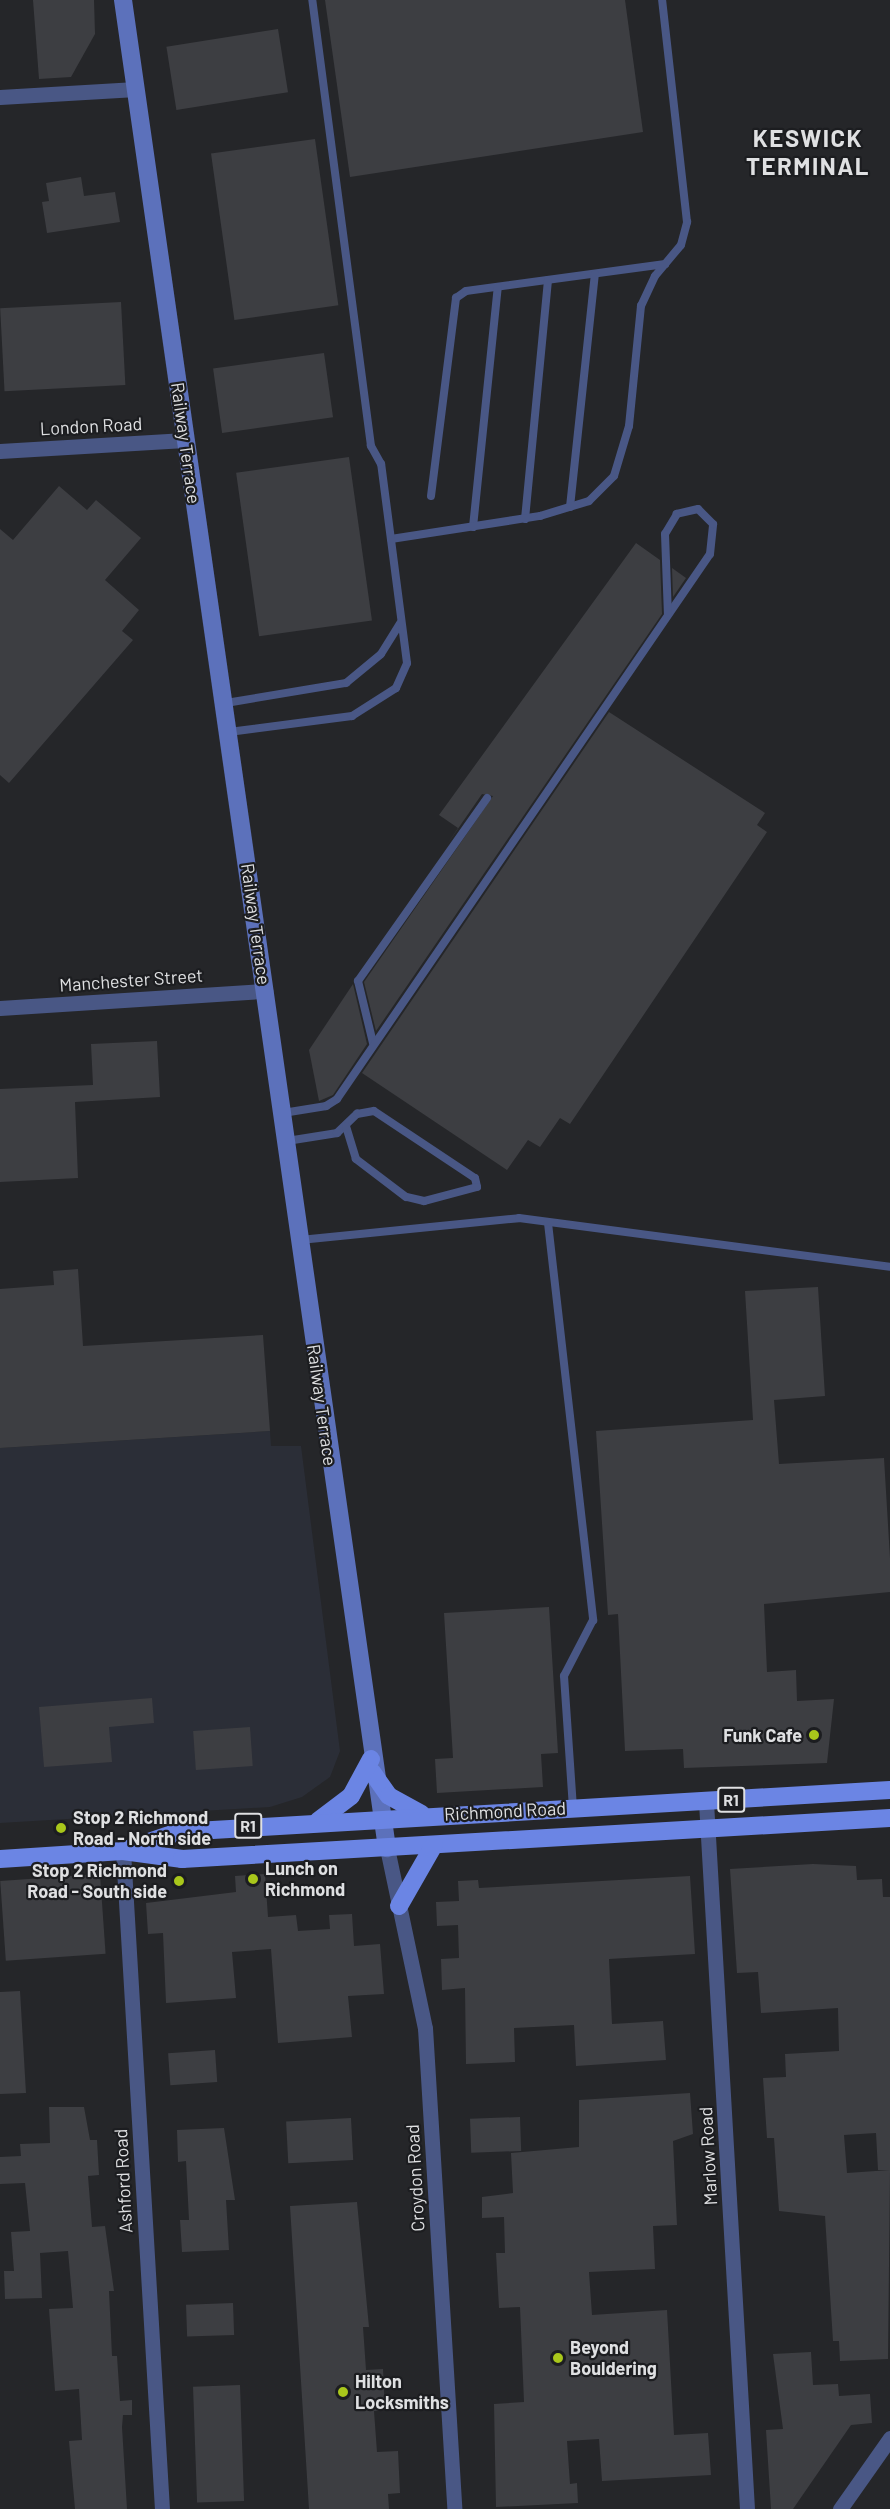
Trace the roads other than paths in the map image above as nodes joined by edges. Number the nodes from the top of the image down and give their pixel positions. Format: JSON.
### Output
{"nodes":[{"id":1,"x":123,"y":0,"type":"edge"},
{"id":2,"x":312,"y":0,"type":"edge"},
{"id":3,"x":662,"y":0,"type":"edge"},
{"id":4,"x":136,"y":89,"type":"junction"},
{"id":5,"x":0,"y":97,"type":"edge"},
{"id":6,"x":665,"y":264,"type":"junction"},
{"id":7,"x":595,"y":274,"type":"junction"},
{"id":8,"x":548,"y":280,"type":"junction"},
{"id":9,"x":498,"y":287,"type":"junction"},
{"id":10,"x":185,"y":440,"type":"junction"},
{"id":11,"x":0,"y":451,"type":"edge"},
{"id":12,"x":431,"y":496,"type":"dead end"},
{"id":13,"x":570,"y":507,"type":"junction"},
{"id":14,"x":525,"y":519,"type":"junction"},
{"id":15,"x":474,"y":526,"type":"junction"},
{"id":16,"x":390,"y":539,"type":"junction"},
{"id":17,"x":668,"y":614,"type":"junction"},
{"id":18,"x":400,"y":623,"type":"junction"},
{"id":19,"x":226,"y":703,"type":"junction"},
{"id":20,"x":229,"y":732,"type":"junction"},
{"id":21,"x":487,"y":798,"type":"dead end"},
{"id":22,"x":265,"y":992,"type":"junction"},
{"id":23,"x":0,"y":1008,"type":"edge"},
{"id":24,"x":373,"y":1043,"type":"junction"},
{"id":25,"x":282,"y":1114,"type":"junction"},
{"id":26,"x":346,"y":1127,"type":"junction"},
{"id":27,"x":285,"y":1141,"type":"junction"},
{"id":28,"x":548,"y":1223,"type":"junction"},
{"id":29,"x":298,"y":1240,"type":"junction"},
{"id":30,"x":890,"y":1267,"type":"edge"},
{"id":31,"x":372,"y":1765,"type":"junction"},
{"id":32,"x":890,"y":1790,"type":"edge"},
{"id":33,"x":706,"y":1802,"type":"junction"},
{"id":34,"x":573,"y":1808,"type":"junction"},
{"id":35,"x":425,"y":1815,"type":"junction"},
{"id":36,"x":379,"y":1817,"type":"junction"},
{"id":37,"x":890,"y":1818,"type":"edge"},
{"id":38,"x":318,"y":1821,"type":"junction"},
{"id":39,"x":709,"y":1828,"type":"junction"},
{"id":40,"x":434,"y":1845,"type":"junction"},
{"id":41,"x":387,"y":1848,"type":"junction"},
{"id":42,"x":123,"y":1851,"type":"junction"},
{"id":43,"x":0,"y":1859,"type":"edge"},
{"id":44,"x":399,"y":1906,"type":"junction"},
{"id":45,"x":890,"y":2438,"type":"edge"},
{"id":46,"x":162,"y":2509,"type":"edge"},
{"id":47,"x":454,"y":2509,"type":"edge"},
{"id":48,"x":747,"y":2509,"type":"edge"},
{"id":49,"x":840,"y":2509,"type":"edge"}],
"edges":[{"from":1,"to":4,"type":"main road","name":"Railway Terrace"},
{"from":2,"to":16,"type":"lane"},
{"from":3,"to":6,"type":"lane"},
{"from":4,"to":5,"type":"street"},
{"from":4,"to":10,"type":"main road","name":"Railway Terrace"},
{"from":6,"to":7,"type":"lane"},
{"from":6,"to":13,"type":"lane"},
{"from":7,"to":8,"type":"lane"},
{"from":7,"to":13,"type":"lane"},
{"from":8,"to":9,"type":"lane"},
{"from":8,"to":14,"type":"lane"},
{"from":9,"to":12,"type":"lane"},
{"from":9,"to":15,"type":"lane"},
{"from":10,"to":11,"type":"street","name":"London Road"},
{"from":10,"to":19,"type":"main road","name":"Railway Terrace"},
{"from":13,"to":14,"type":"lane"},
{"from":14,"to":15,"type":"lane"},
{"from":15,"to":16,"type":"lane"},
{"from":16,"to":18,"type":"lane"},
{"from":17,"to":17,"type":"lane"},
{"from":17,"to":24,"type":"lane"},
{"from":18,"to":19,"type":"lane"},
{"from":18,"to":20,"type":"lane"},
{"from":19,"to":20,"type":"main road","name":"Railway Terrace"},
{"from":20,"to":22,"type":"main road","name":"Railway Terrace"},
{"from":21,"to":24,"type":"lane"},
{"from":22,"to":23,"type":"street","name":"Manchester Street"},
{"from":22,"to":25,"type":"main road","name":"Railway Terrace"},
{"from":24,"to":25,"type":"lane"},
{"from":25,"to":27,"type":"main road","name":"Railway Terrace"},
{"from":26,"to":26,"type":"lane"},
{"from":26,"to":27,"type":"lane"},
{"from":27,"to":29,"type":"main road","name":"Railway Terrace"},
{"from":28,"to":29,"type":"lane"},
{"from":28,"to":30,"type":"lane"},
{"from":28,"to":34,"type":"lane"},
{"from":29,"to":31,"type":"main road","name":"Railway Terrace"},
{"from":31,"to":35,"type":"main road"},
{"from":31,"to":36,"type":"main road","name":"Railway Terrace"},
{"from":31,"to":38,"type":"main road"},
{"from":32,"to":33,"type":"main road","name":"Richmond Road","number":"R1"},
{"from":33,"to":34,"type":"main road","name":"Richmond Road","number":"R1"},
{"from":33,"to":39,"type":"street","name":"Marlow Road"},
{"from":34,"to":35,"type":"main road","name":"Richmond Road","number":"R1"},
{"from":35,"to":36,"type":"main road","name":"Richmond Road","number":"R1"},
{"from":36,"to":38,"type":"main road","name":"Richmond Road","number":"R1"},
{"from":36,"to":41,"type":"main road","name":"Railway Terrace"},
{"from":37,"to":39,"type":"main road","name":"Richmond Road","number":"R1"},
{"from":38,"to":42,"type":"main road","name":"Richmond Road","number":"R1"},
{"from":39,"to":40,"type":"main road","name":"Richmond Road","number":"R1"},
{"from":39,"to":48,"type":"street","name":"Marlow Road"},
{"from":40,"to":41,"type":"main road","name":"Richmond Road","number":"R1"},
{"from":40,"to":44,"type":"main road"},
{"from":41,"to":42,"type":"main road","name":"Richmond Road","number":"R1"},
{"from":41,"to":44,"type":"street","name":"Croydon Road"},
{"from":42,"to":43,"type":"main road","name":"Richmond Road","number":"R1"},
{"from":42,"to":46,"type":"street","name":"Ashford Road"},
{"from":44,"to":47,"type":"street","name":"Croydon Road"},
{"from":45,"to":49,"type":"street"}]}
